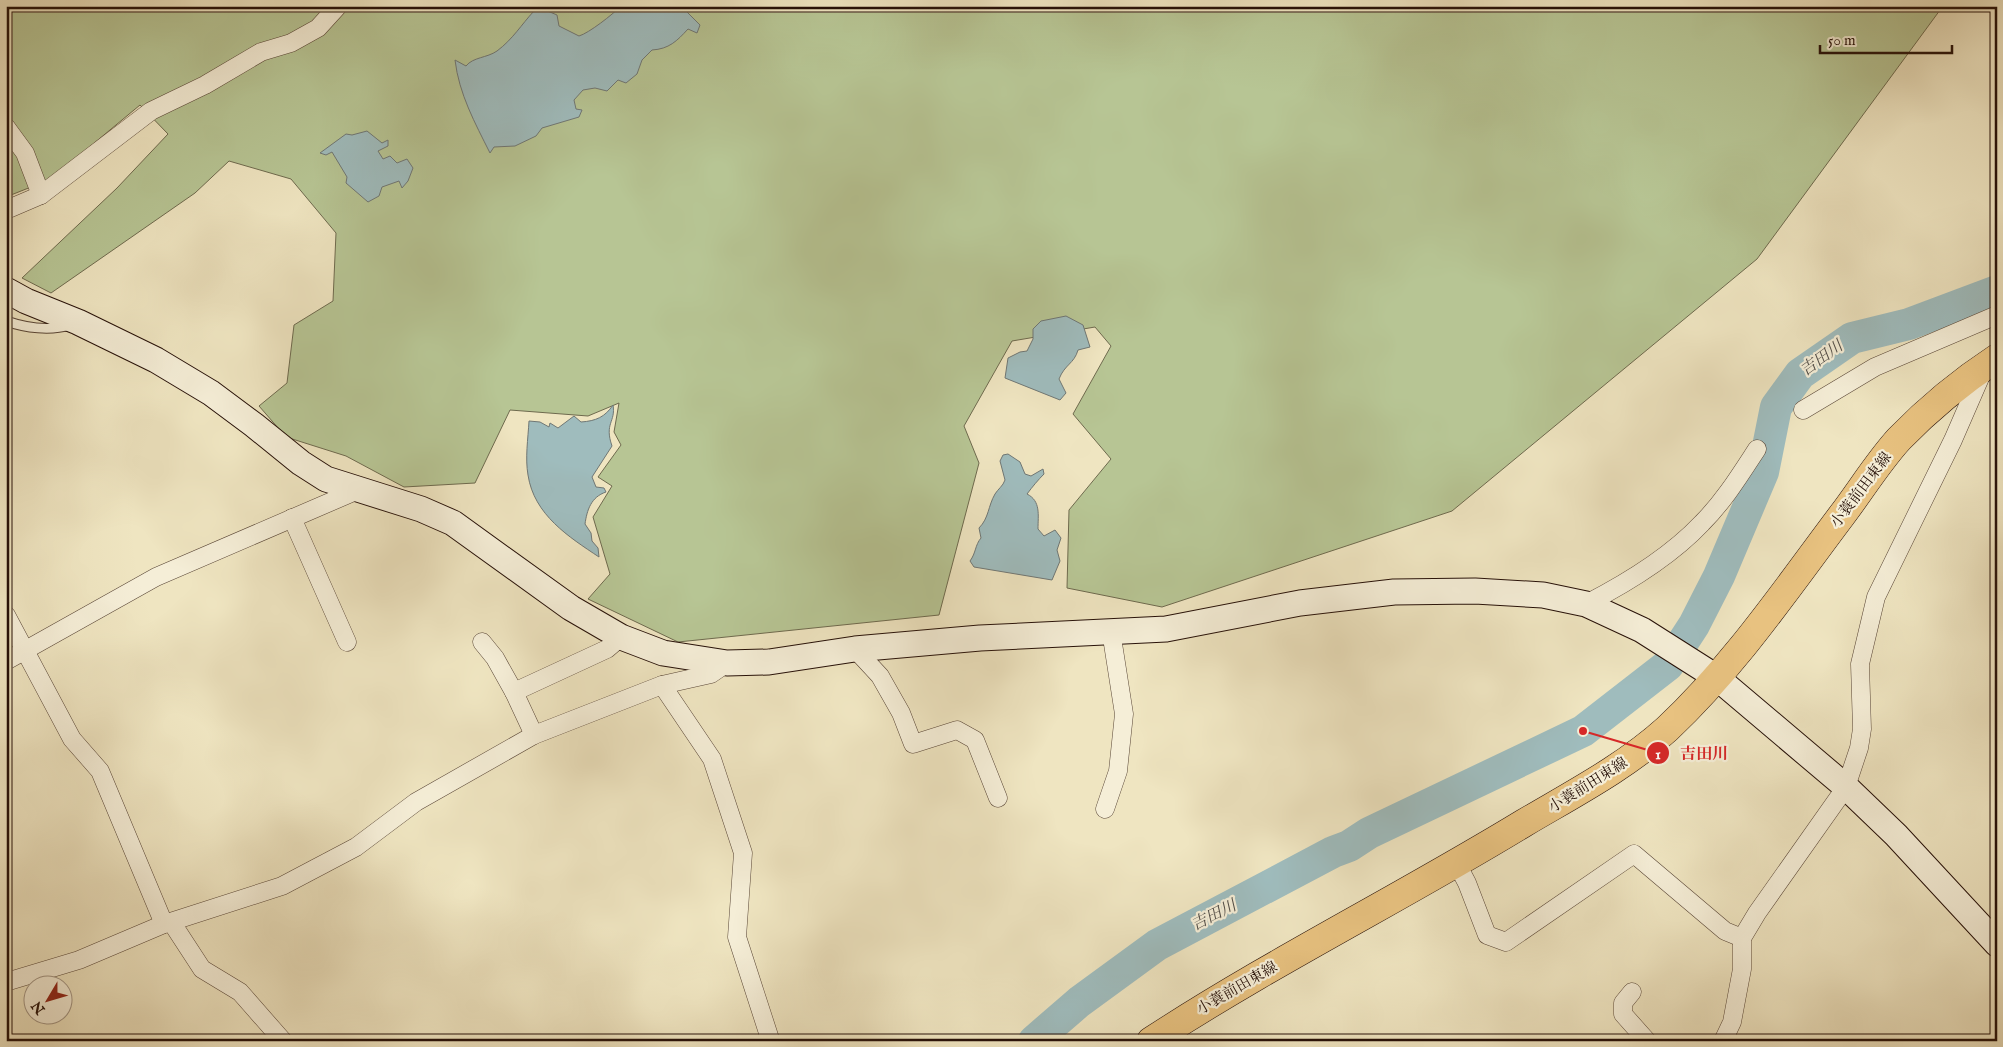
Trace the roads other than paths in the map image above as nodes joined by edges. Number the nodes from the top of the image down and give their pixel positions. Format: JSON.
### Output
{"nodes":[{"id":1,"x":338,"y":6,"type":"edge"},
{"id":2,"x":6,"y":127,"type":"edge"},
{"id":3,"x":41,"y":195,"type":"junction"},
{"id":4,"x":6,"y":210,"type":"edge"},
{"id":5,"x":6,"y":290,"type":"edge"},
{"id":6,"x":1997,"y":315,"type":"edge"},
{"id":7,"x":6,"y":321,"type":"edge"},
{"id":8,"x":78,"y":322,"type":"junction"},
{"id":9,"x":1991,"y":362,"type":"edge"},
{"id":10,"x":1803,"y":410,"type":"dead end"},
{"id":11,"x":1757,"y":449,"type":"dead end"},
{"id":12,"x":358,"y":490,"type":"junction"},
{"id":13,"x":292,"y":518,"type":"junction"},
{"id":14,"x":1586,"y":604,"type":"junction"},
{"id":15,"x":6,"y":615,"type":"edge"},
{"id":16,"x":1111,"y":632,"type":"junction"},
{"id":17,"x":621,"y":637,"type":"junction"},
{"id":18,"x":347,"y":642,"type":"dead end"},
{"id":19,"x":482,"y":642,"type":"dead end"},
{"id":20,"x":25,"y":649,"type":"junction"},
{"id":21,"x":855,"y":649,"type":"junction"},
{"id":22,"x":6,"y":660,"type":"edge"},
{"id":23,"x":728,"y":663,"type":"junction"},
{"id":24,"x":1716,"y":677,"type":"junction"},
{"id":25,"x":662,"y":685,"type":"junction"},
{"id":26,"x":514,"y":692,"type":"junction"},
{"id":27,"x":534,"y":735,"type":"junction"},
{"id":28,"x":1846,"y":787,"type":"junction"},
{"id":29,"x":998,"y":798,"type":"dead end"},
{"id":30,"x":1105,"y":809,"type":"dead end"},
{"id":31,"x":1457,"y":864,"type":"junction"},
{"id":32,"x":168,"y":923,"type":"junction"},
{"id":33,"x":1742,"y":938,"type":"junction"},
{"id":34,"x":1997,"y":944,"type":"edge"},
{"id":35,"x":6,"y":982,"type":"edge"},
{"id":36,"x":1632,"y":992,"type":"dead end"},
{"id":37,"x":770,"y":1039,"type":"dead end"},
{"id":38,"x":283,"y":1041,"type":"edge"},
{"id":39,"x":1151,"y":1041,"type":"edge"},
{"id":40,"x":1647,"y":1041,"type":"edge"},
{"id":41,"x":1723,"y":1041,"type":"edge"}],
"edges":[{"from":1,"to":3,"type":"street"},
{"from":2,"to":3,"type":"street"},
{"from":3,"to":4,"type":"street"},
{"from":5,"to":8,"type":"street"},
{"from":6,"to":10,"type":"street"},
{"from":7,"to":8,"type":"lane"},
{"from":8,"to":12,"type":"street"},
{"from":9,"to":24,"type":"main road","name":"小蓑前田東線"},
{"from":9,"to":28,"type":"street"},
{"from":11,"to":14,"type":"street"},
{"from":12,"to":13,"type":"street"},
{"from":12,"to":17,"type":"street"},
{"from":13,"to":18,"type":"street"},
{"from":13,"to":20,"type":"street"},
{"from":14,"to":16,"type":"street"},
{"from":14,"to":24,"type":"street"},
{"from":15,"to":20,"type":"street"},
{"from":16,"to":21,"type":"street"},
{"from":16,"to":30,"type":"street"},
{"from":17,"to":23,"type":"street"},
{"from":17,"to":26,"type":"street"},
{"from":19,"to":26,"type":"street"},
{"from":20,"to":22,"type":"street"},
{"from":20,"to":32,"type":"street"},
{"from":21,"to":23,"type":"street"},
{"from":21,"to":29,"type":"street"},
{"from":23,"to":25,"type":"street"},
{"from":24,"to":28,"type":"street"},
{"from":24,"to":31,"type":"main road","name":"小蓑前田東線"},
{"from":25,"to":27,"type":"street"},
{"from":25,"to":37,"type":"street"},
{"from":26,"to":27,"type":"street"},
{"from":27,"to":32,"type":"street"},
{"from":28,"to":33,"type":"street"},
{"from":28,"to":34,"type":"street"},
{"from":31,"to":33,"type":"street"},
{"from":31,"to":39,"type":"main road","name":"小蓑前田東線"},
{"from":32,"to":35,"type":"street"},
{"from":32,"to":38,"type":"street"},
{"from":33,"to":41,"type":"street"},
{"from":36,"to":40,"type":"street"}]}
